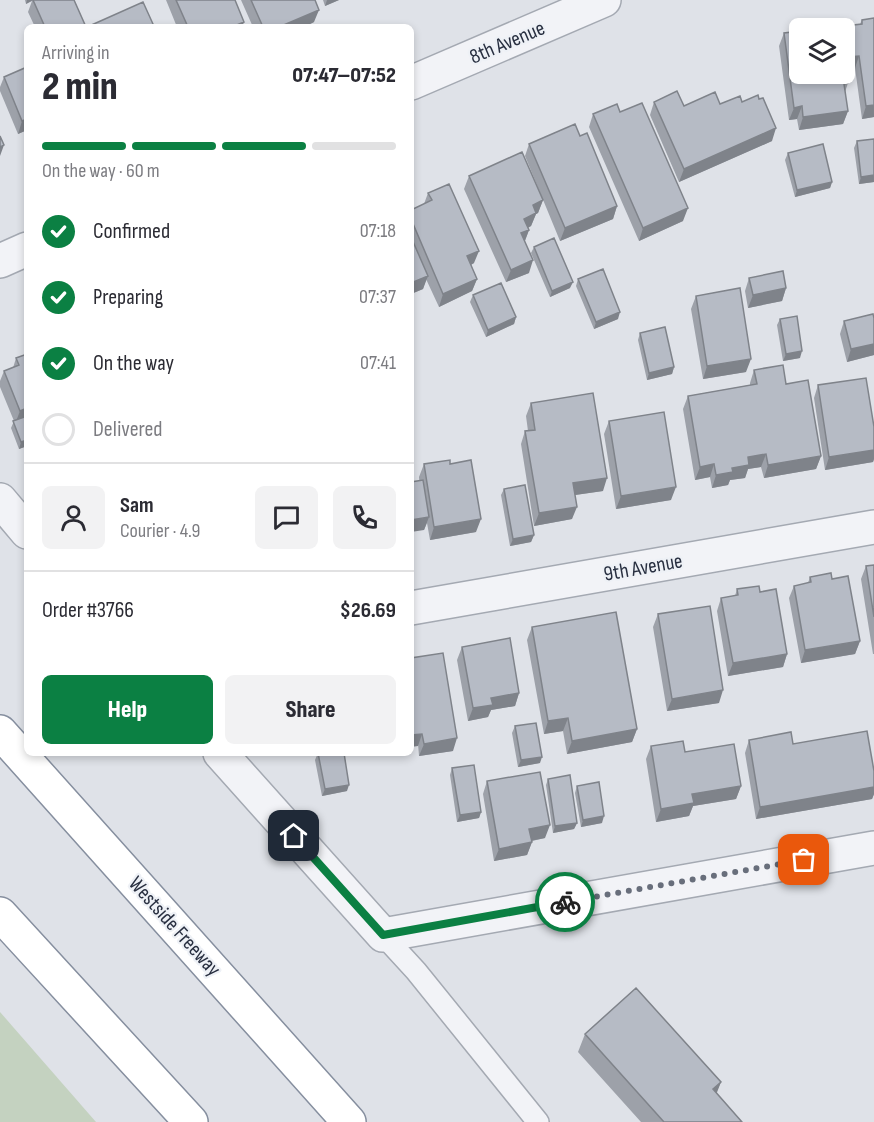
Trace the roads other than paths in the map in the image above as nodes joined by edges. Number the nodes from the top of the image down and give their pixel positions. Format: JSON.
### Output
{"nodes":[{"id":1,"x":604,"y":0,"type":"edge"},
{"id":2,"x":414,"y":82,"type":"edge"},
{"id":3,"x":24,"y":250,"type":"edge"},
{"id":4,"x":0,"y":261,"type":"edge"},
{"id":5,"x":0,"y":500,"type":"edge"},
{"id":6,"x":874,"y":527,"type":"edge"},
{"id":7,"x":24,"y":528,"type":"edge"},
{"id":8,"x":414,"y":607,"type":"edge"},
{"id":9,"x":0,"y":732,"type":"edge"},
{"id":10,"x":223,"y":756,"type":"edge"},
{"id":11,"x":874,"y":848,"type":"edge"},
{"id":12,"x":0,"y":914,"type":"edge"},
{"id":13,"x":383,"y":935,"type":"junction"},
{"id":14,"x":191,"y":1122,"type":"edge"},
{"id":15,"x":349,"y":1122,"type":"edge"},
{"id":16,"x":538,"y":1122,"type":"edge"}],
"edges":[{"from":1,"to":2,"type":"street","name":"8th Avenue"},
{"from":3,"to":4,"type":"street"},
{"from":5,"to":7,"type":"street"},
{"from":6,"to":8,"type":"street","name":"9th Avenue"},
{"from":9,"to":15,"type":"highway","name":"Westside Freeway"},
{"from":10,"to":13,"type":"street"},
{"from":11,"to":13,"type":"street"},
{"from":12,"to":14,"type":"highway"},
{"from":13,"to":16,"type":"lane"}]}
